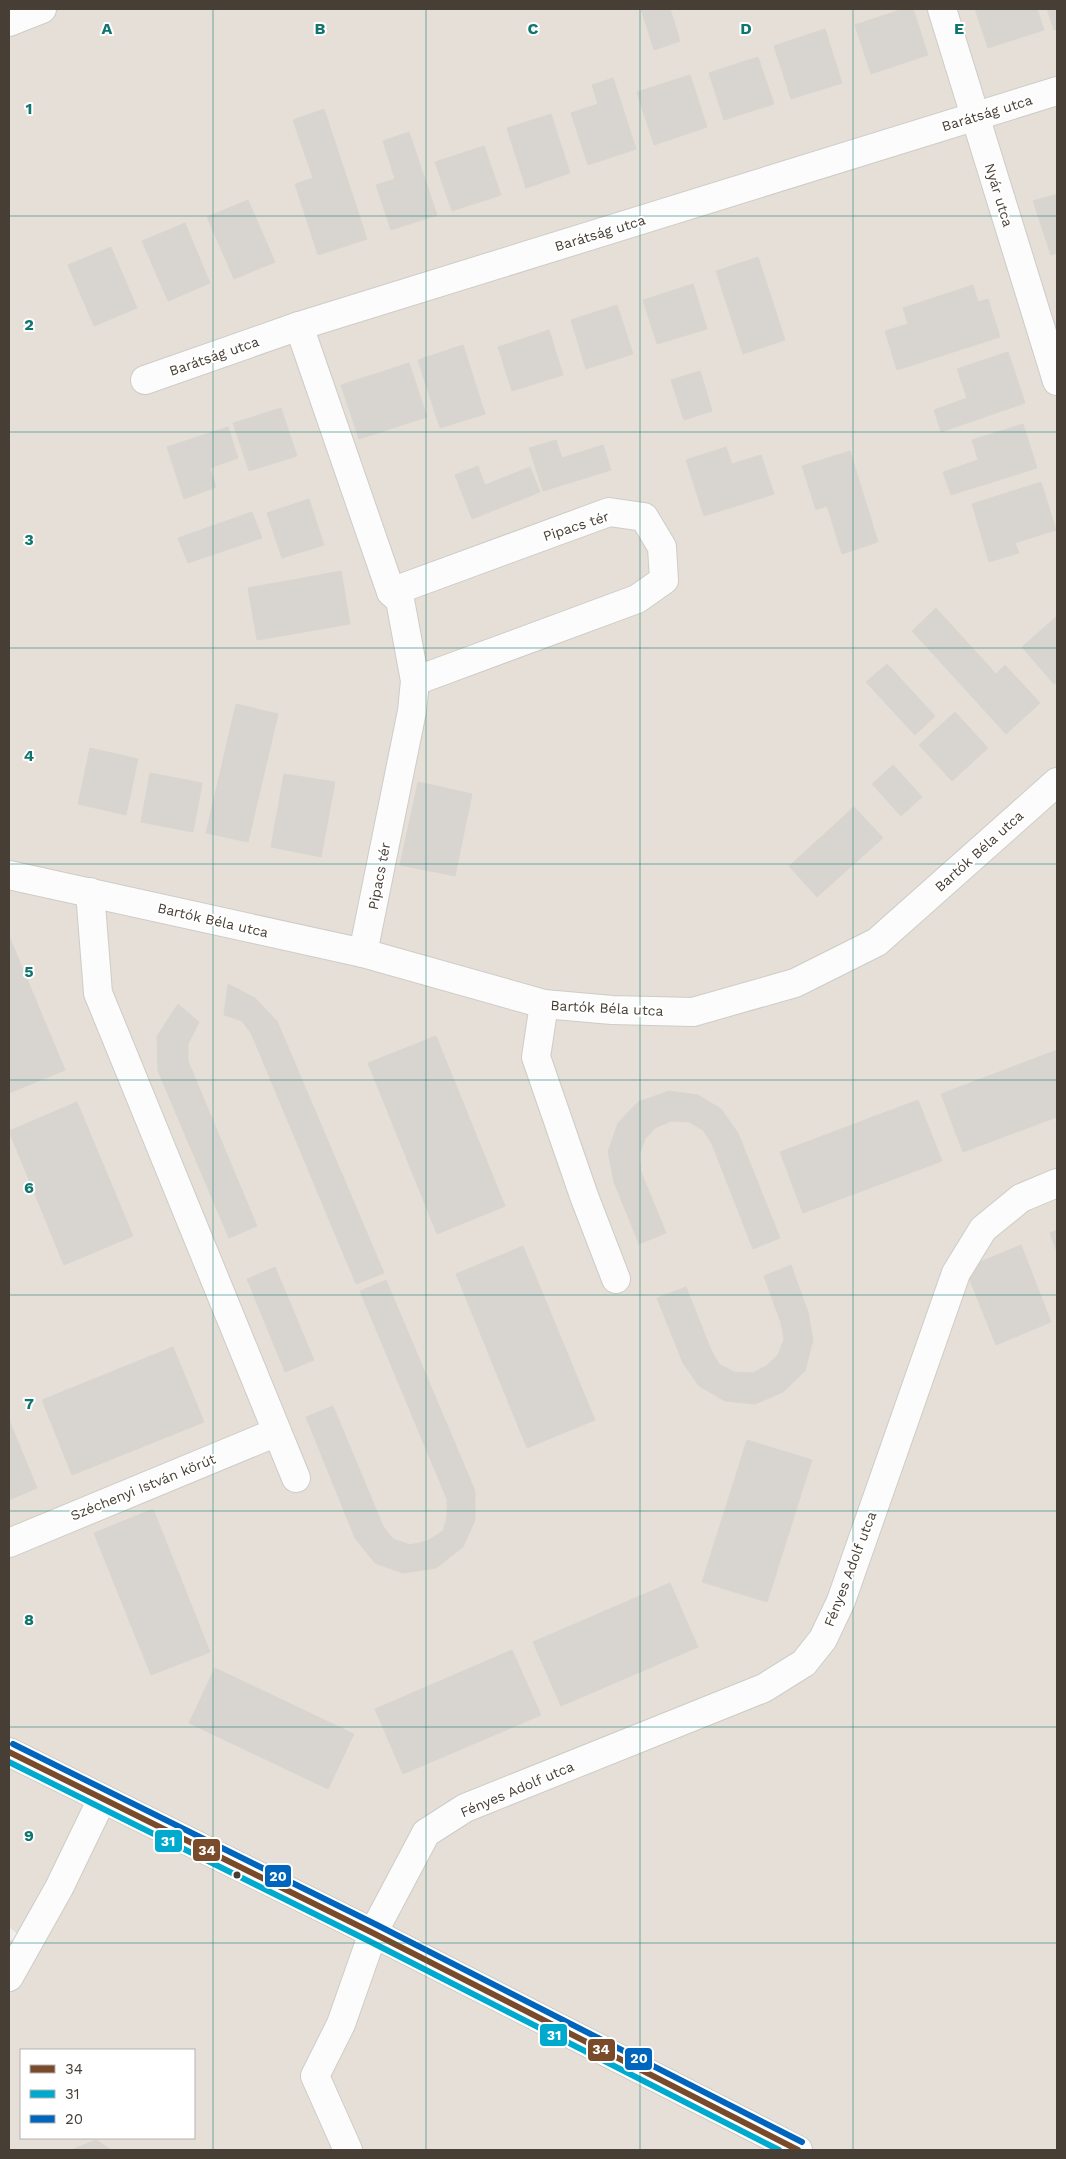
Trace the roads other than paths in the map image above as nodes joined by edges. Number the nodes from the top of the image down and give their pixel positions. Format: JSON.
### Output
{"nodes":[{"id":1,"x":42,"y":9,"type":"edge"},
{"id":2,"x":942,"y":9,"type":"edge"},
{"id":3,"x":9,"y":22,"type":"edge"},
{"id":4,"x":1057,"y":91,"type":"edge"},
{"id":5,"x":975,"y":117,"type":"junction"},
{"id":6,"x":299,"y":326,"type":"junction"},
{"id":7,"x":145,"y":380,"type":"dead end"},
{"id":8,"x":1057,"y":381,"type":"edge"},
{"id":9,"x":391,"y":592,"type":"junction"},
{"id":10,"x":415,"y":681,"type":"junction"},
{"id":11,"x":1057,"y":782,"type":"edge"},
{"id":12,"x":9,"y":875,"type":"edge"},
{"id":13,"x":90,"y":892,"type":"junction"},
{"id":14,"x":363,"y":953,"type":"junction"},
{"id":15,"x":544,"y":1004,"type":"junction"},
{"id":16,"x":1057,"y":1183,"type":"edge"},
{"id":17,"x":616,"y":1279,"type":"dead end"},
{"id":18,"x":277,"y":1432,"type":"junction"},
{"id":19,"x":296,"y":1478,"type":"dead end"},
{"id":20,"x":9,"y":1543,"type":"edge"},
{"id":21,"x":9,"y":1752,"type":"edge"},
{"id":22,"x":102,"y":1799,"type":"junction"},
{"id":23,"x":373,"y":1933,"type":"junction"},
{"id":24,"x":9,"y":1977,"type":"edge"},
{"id":25,"x":348,"y":2150,"type":"edge"},
{"id":26,"x":798,"y":2150,"type":"edge"}],
"edges":[{"from":1,"to":3,"type":"street"},
{"from":2,"to":5,"type":"street","name":"Nyár utca"},
{"from":4,"to":5,"type":"street","name":"Barátság utca"},
{"from":5,"to":6,"type":"street","name":"Barátság utca"},
{"from":5,"to":8,"type":"street","name":"Nyár utca"},
{"from":6,"to":7,"type":"street","name":"Barátság utca"},
{"from":6,"to":9,"type":"street","name":"Pipacs tér"},
{"from":9,"to":10,"type":"street","name":"Pipacs tér"},
{"from":9,"to":10,"type":"street","name":"Pipacs tér"},
{"from":10,"to":14,"type":"street","name":"Pipacs tér"},
{"from":11,"to":15,"type":"street","name":"Bartók Béla utca"},
{"from":12,"to":13,"type":"street","name":"Bartók Béla utca"},
{"from":13,"to":14,"type":"street","name":"Bartók Béla utca"},
{"from":13,"to":18,"type":"street"},
{"from":14,"to":15,"type":"street","name":"Bartók Béla utca"},
{"from":15,"to":17,"type":"street"},
{"from":16,"to":23,"type":"street","name":"Fényes Adolf utca"},
{"from":18,"to":19,"type":"street"},
{"from":18,"to":20,"type":"street","name":"Széchenyi István körút"},
{"from":21,"to":22,"type":"street"},
{"from":22,"to":23,"type":"street"},
{"from":22,"to":24,"type":"street"},
{"from":23,"to":25,"type":"street","name":"Fényes Adolf utca"},
{"from":23,"to":26,"type":"street"}]}
